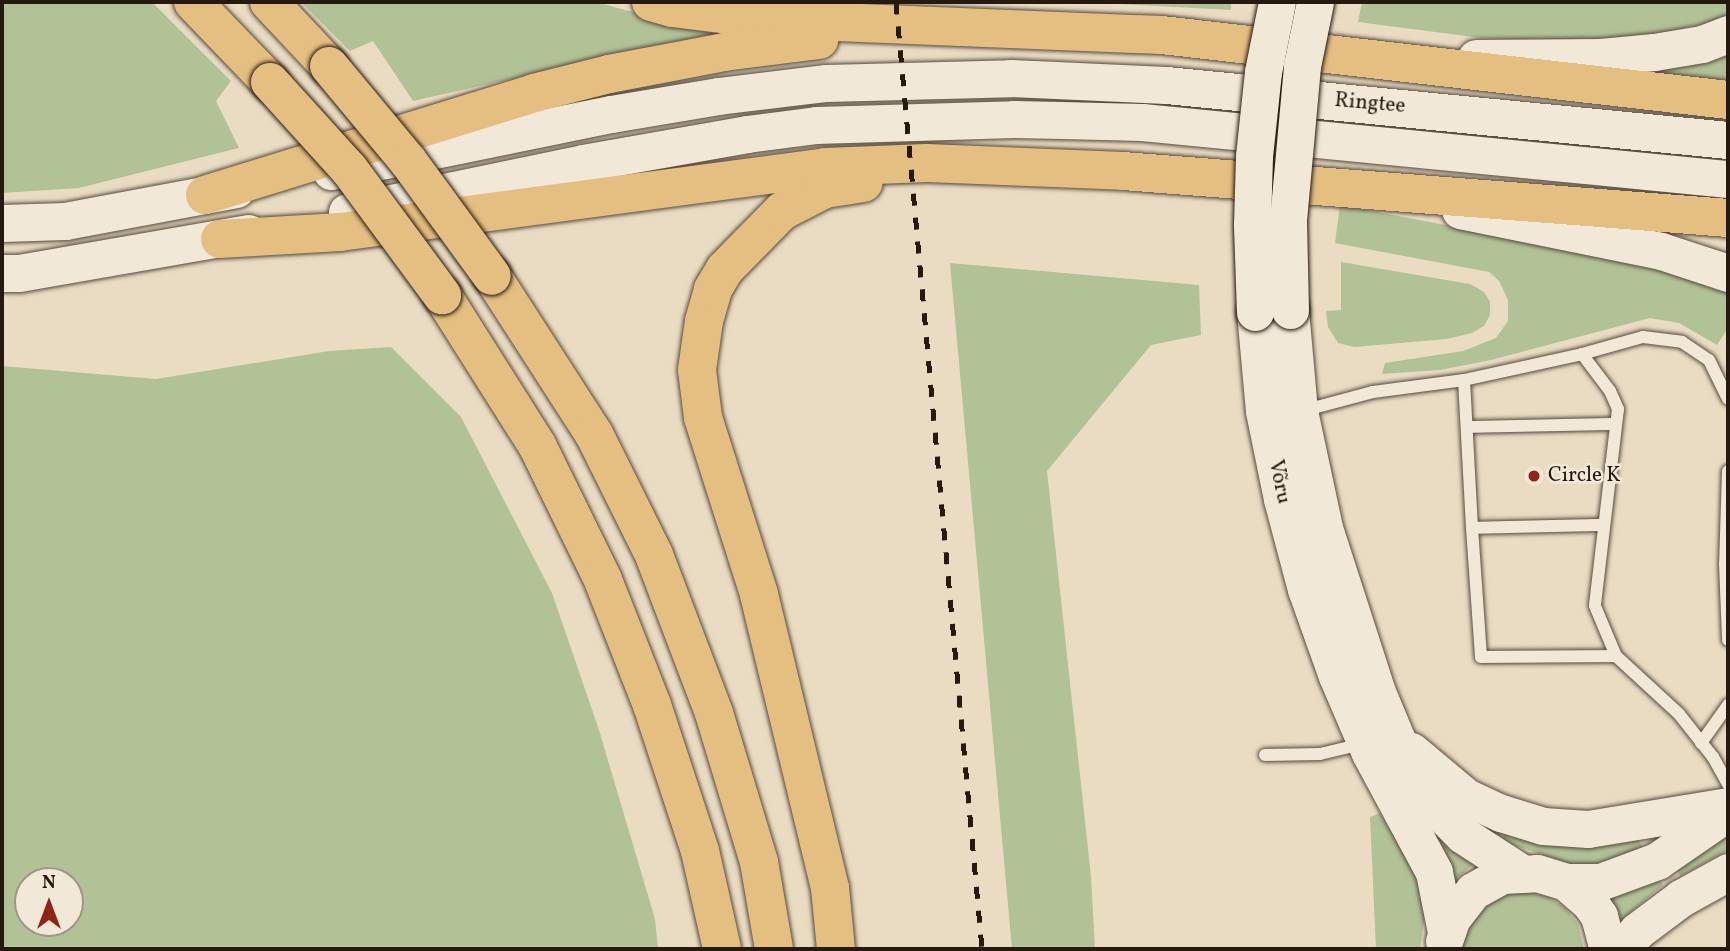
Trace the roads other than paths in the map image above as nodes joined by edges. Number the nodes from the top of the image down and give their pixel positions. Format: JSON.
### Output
{"nodes":[{"id":1,"x":193,"y":2,"type":"edge"},
{"id":2,"x":269,"y":2,"type":"edge"},
{"id":3,"x":651,"y":2,"type":"edge"},
{"id":4,"x":1277,"y":2,"type":"edge"},
{"id":5,"x":1315,"y":2,"type":"edge"},
{"id":6,"x":1007,"y":27,"type":"junction"},
{"id":7,"x":1728,"y":34,"type":"edge"},
{"id":8,"x":1358,"y":58,"type":"junction"},
{"id":9,"x":1728,"y":100,"type":"edge"},
{"id":10,"x":1728,"y":140,"type":"edge"},
{"id":11,"x":1019,"y":166,"type":"junction"},
{"id":12,"x":1728,"y":179,"type":"edge"},
{"id":13,"x":1370,"y":192,"type":"junction"},
{"id":14,"x":205,"y":195,"type":"junction"},
{"id":15,"x":1728,"y":218,"type":"edge"},
{"id":16,"x":2,"y":223,"type":"edge"},
{"id":17,"x":220,"y":239,"type":"junction"},
{"id":18,"x":2,"y":273,"type":"edge"},
{"id":19,"x":1728,"y":273,"type":"edge"},
{"id":20,"x":1273,"y":311,"type":"junction"},
{"id":21,"x":1582,"y":354,"type":"junction"},
{"id":22,"x":1464,"y":380,"type":"junction"},
{"id":23,"x":1728,"y":399,"type":"edge"},
{"id":24,"x":1299,"y":411,"type":"junction"},
{"id":25,"x":1615,"y":424,"type":"junction"},
{"id":26,"x":1466,"y":427,"type":"junction"},
{"id":27,"x":1728,"y":471,"type":"edge"},
{"id":28,"x":1602,"y":526,"type":"junction"},
{"id":29,"x":1472,"y":528,"type":"junction"},
{"id":30,"x":1728,"y":640,"type":"edge"},
{"id":31,"x":1616,"y":656,"type":"junction"},
{"id":32,"x":1728,"y":705,"type":"edge"},
{"id":33,"x":1382,"y":741,"type":"junction"},
{"id":34,"x":1701,"y":743,"type":"junction"},
{"id":35,"x":1265,"y":755,"type":"dead end"},
{"id":36,"x":1728,"y":783,"type":"edge"},
{"id":37,"x":1728,"y":806,"type":"edge"},
{"id":38,"x":1728,"y":812,"type":"edge"},
{"id":39,"x":1520,"y":872,"type":"junction"},
{"id":40,"x":1728,"y":872,"type":"edge"},
{"id":41,"x":1566,"y":882,"type":"junction"},
{"id":42,"x":1445,"y":941,"type":"edge"},
{"id":43,"x":722,"y":949,"type":"edge"},
{"id":44,"x":774,"y":949,"type":"edge"},
{"id":45,"x":836,"y":949,"type":"edge"},
{"id":46,"x":1608,"y":949,"type":"edge"},
{"id":47,"x":1622,"y":949,"type":"edge"}],
"edges":[{"from":1,"to":43,"type":"highway","bridge":true},
{"from":2,"to":44,"type":"highway","bridge":true},
{"from":3,"to":6,"type":"highway"},
{"from":4,"to":20,"type":"main road","name":"Võru","bridge":true},
{"from":5,"to":20,"type":"main road","name":"Võru","bridge":true},
{"from":6,"to":8,"type":"highway"},
{"from":6,"to":14,"type":"highway"},
{"from":7,"to":8,"type":"main road"},
{"from":8,"to":9,"type":"highway"},
{"from":10,"to":14,"type":"main road","name":"Ringtee"},
{"from":11,"to":13,"type":"highway"},
{"from":11,"to":17,"type":"highway"},
{"from":11,"to":45,"type":"highway"},
{"from":12,"to":17,"type":"main road","name":"Ringtee"},
{"from":13,"to":15,"type":"highway"},
{"from":13,"to":19,"type":"main road"},
{"from":14,"to":16,"type":"main road","name":"Ringtee"},
{"from":17,"to":18,"type":"main road","name":"Ringtee"},
{"from":20,"to":24,"type":"main road","name":"Võru"},
{"from":20,"to":33,"type":"main road","name":"Võru"},
{"from":21,"to":22,"type":"lane"},
{"from":21,"to":23,"type":"lane"},
{"from":21,"to":25,"type":"lane"},
{"from":22,"to":24,"type":"lane"},
{"from":22,"to":26,"type":"lane"},
{"from":24,"to":33,"type":"main road","name":"Võru"},
{"from":25,"to":26,"type":"lane"},
{"from":25,"to":28,"type":"lane"},
{"from":26,"to":29,"type":"lane"},
{"from":27,"to":30,"type":"lane"},
{"from":28,"to":29,"type":"lane"},
{"from":28,"to":31,"type":"lane"},
{"from":29,"to":31,"type":"lane"},
{"from":31,"to":34,"type":"lane"},
{"from":32,"to":34,"type":"lane"},
{"from":33,"to":35,"type":"lane"},
{"from":33,"to":37,"type":"main road"},
{"from":33,"to":39,"type":"main road","name":"Võru"},
{"from":33,"to":42,"type":"main road","name":"Võru"},
{"from":34,"to":36,"type":"lane"},
{"from":38,"to":41,"type":"main road"},
{"from":39,"to":41,"type":"main road"},
{"from":39,"to":42,"type":"main road"},
{"from":40,"to":47,"type":"main road"},
{"from":41,"to":46,"type":"main road"}]}
